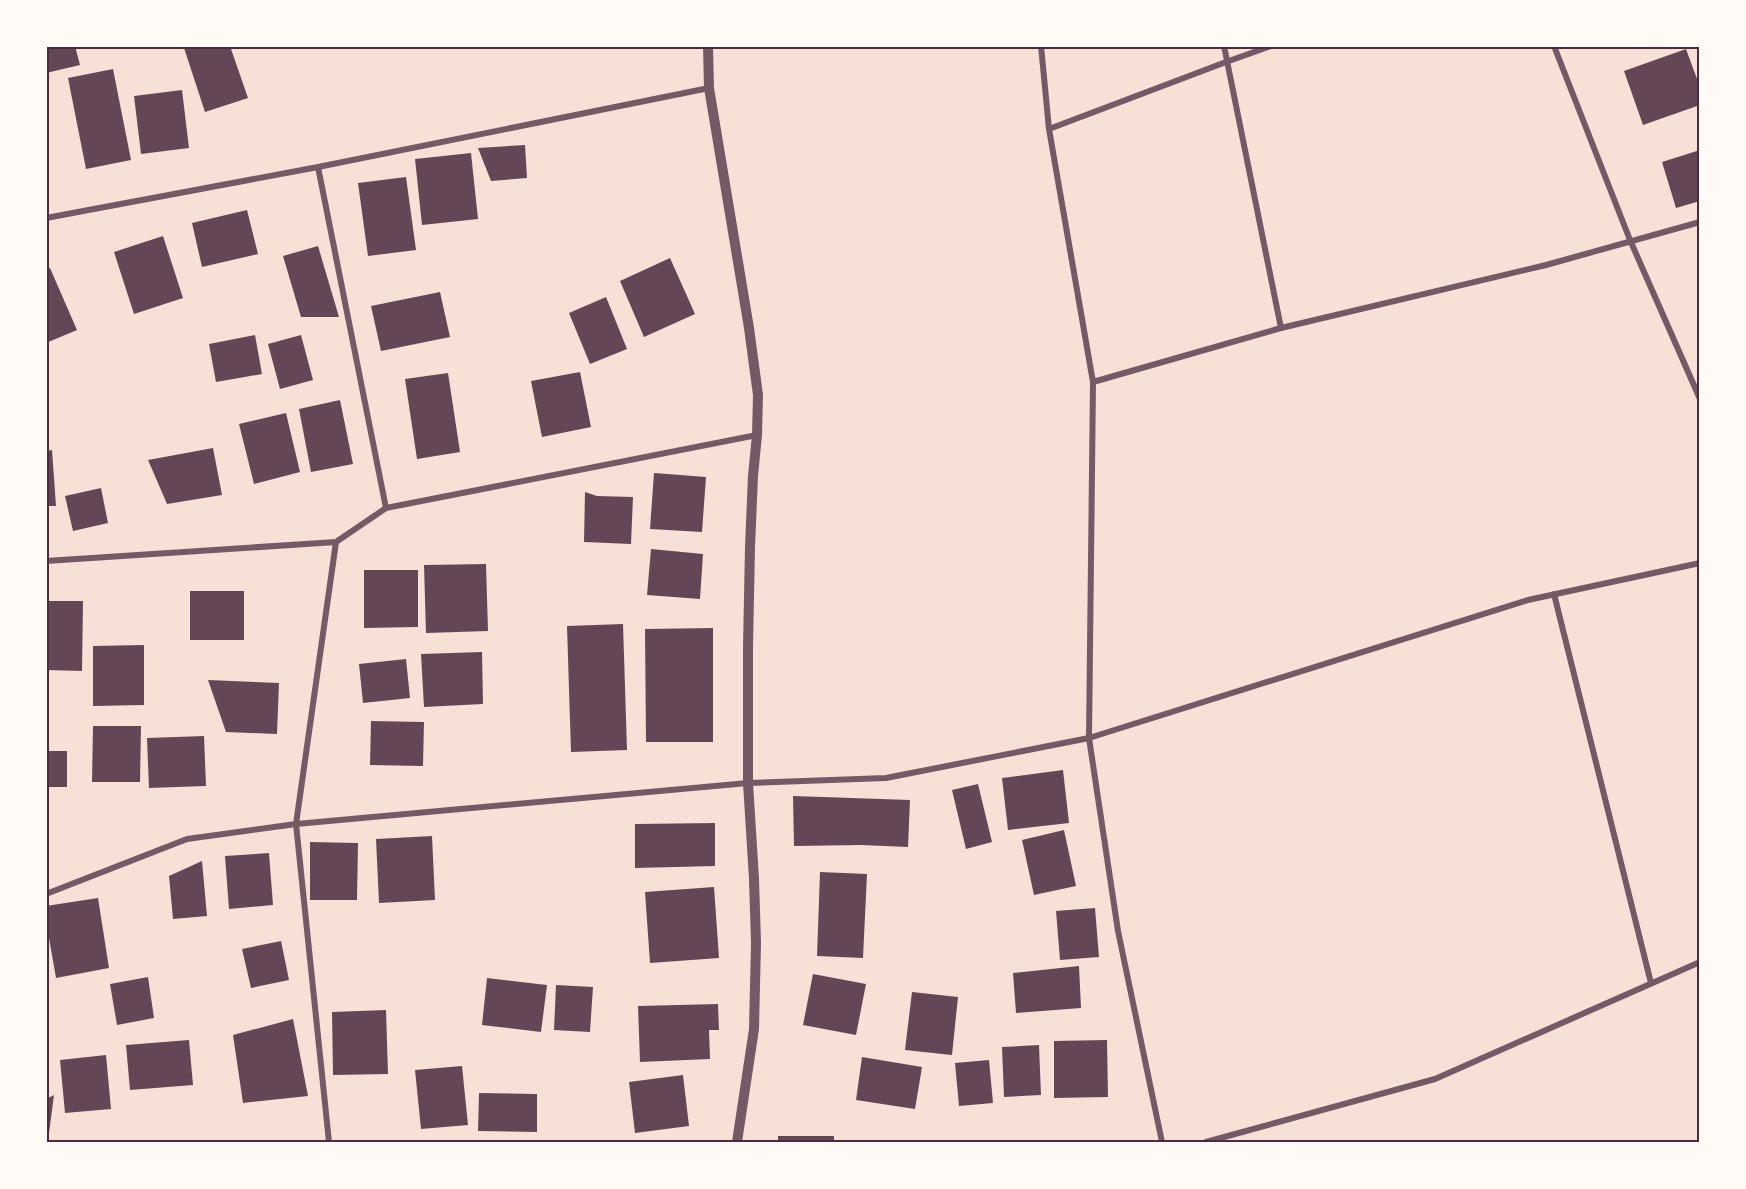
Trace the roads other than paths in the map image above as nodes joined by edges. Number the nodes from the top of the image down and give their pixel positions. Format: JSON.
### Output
{"nodes":[{"id":1,"x":708,"y":46,"type":"edge"},
{"id":2,"x":1041,"y":46,"type":"edge"},
{"id":3,"x":1224,"y":46,"type":"edge"},
{"id":4,"x":1271,"y":46,"type":"edge"},
{"id":5,"x":1554,"y":46,"type":"edge"},
{"id":6,"x":1226,"y":62,"type":"junction"},
{"id":7,"x":709,"y":88,"type":"junction"},
{"id":8,"x":1049,"y":129,"type":"junction"},
{"id":9,"x":318,"y":167,"type":"junction"},
{"id":10,"x":46,"y":218,"type":"edge"},
{"id":11,"x":1700,"y":222,"type":"edge"},
{"id":12,"x":1630,"y":240,"type":"junction"},
{"id":13,"x":1281,"y":328,"type":"junction"},
{"id":14,"x":1093,"y":382,"type":"junction"},
{"id":15,"x":1700,"y":399,"type":"edge"},
{"id":16,"x":757,"y":435,"type":"junction"},
{"id":17,"x":386,"y":508,"type":"junction"},
{"id":18,"x":336,"y":542,"type":"junction"},
{"id":19,"x":46,"y":561,"type":"edge"},
{"id":20,"x":1700,"y":563,"type":"edge"},
{"id":21,"x":1554,"y":594,"type":"junction"},
{"id":22,"x":1089,"y":738,"type":"junction"},
{"id":23,"x":748,"y":783,"type":"junction"},
{"id":24,"x":296,"y":824,"type":"junction"},
{"id":25,"x":46,"y":894,"type":"edge"},
{"id":26,"x":1700,"y":962,"type":"edge"},
{"id":27,"x":1651,"y":983,"type":"junction"},
{"id":28,"x":329,"y":1143,"type":"edge"},
{"id":29,"x":736,"y":1143,"type":"edge"},
{"id":30,"x":1162,"y":1143,"type":"edge"},
{"id":31,"x":1206,"y":1143,"type":"edge"}],
"edges":[{"from":1,"to":7,"type":"street"},
{"from":2,"to":8,"type":"street"},
{"from":3,"to":6,"type":"street"},
{"from":4,"to":6,"type":"street"},
{"from":5,"to":12,"type":"street"},
{"from":6,"to":8,"type":"street"},
{"from":6,"to":13,"type":"street"},
{"from":7,"to":9,"type":"street"},
{"from":7,"to":16,"type":"street"},
{"from":8,"to":14,"type":"street"},
{"from":9,"to":10,"type":"street"},
{"from":9,"to":17,"type":"street"},
{"from":11,"to":12,"type":"street"},
{"from":12,"to":13,"type":"street"},
{"from":12,"to":15,"type":"street"},
{"from":13,"to":14,"type":"street"},
{"from":14,"to":22,"type":"street"},
{"from":16,"to":17,"type":"street"},
{"from":16,"to":23,"type":"street"},
{"from":17,"to":18,"type":"street"},
{"from":18,"to":19,"type":"street"},
{"from":18,"to":24,"type":"street"},
{"from":20,"to":21,"type":"street"},
{"from":21,"to":22,"type":"street"},
{"from":21,"to":27,"type":"street"},
{"from":22,"to":23,"type":"street"},
{"from":22,"to":30,"type":"street"},
{"from":23,"to":24,"type":"street"},
{"from":23,"to":29,"type":"street"},
{"from":24,"to":25,"type":"street"},
{"from":24,"to":28,"type":"street"},
{"from":26,"to":27,"type":"street"},
{"from":27,"to":31,"type":"street"}]}
